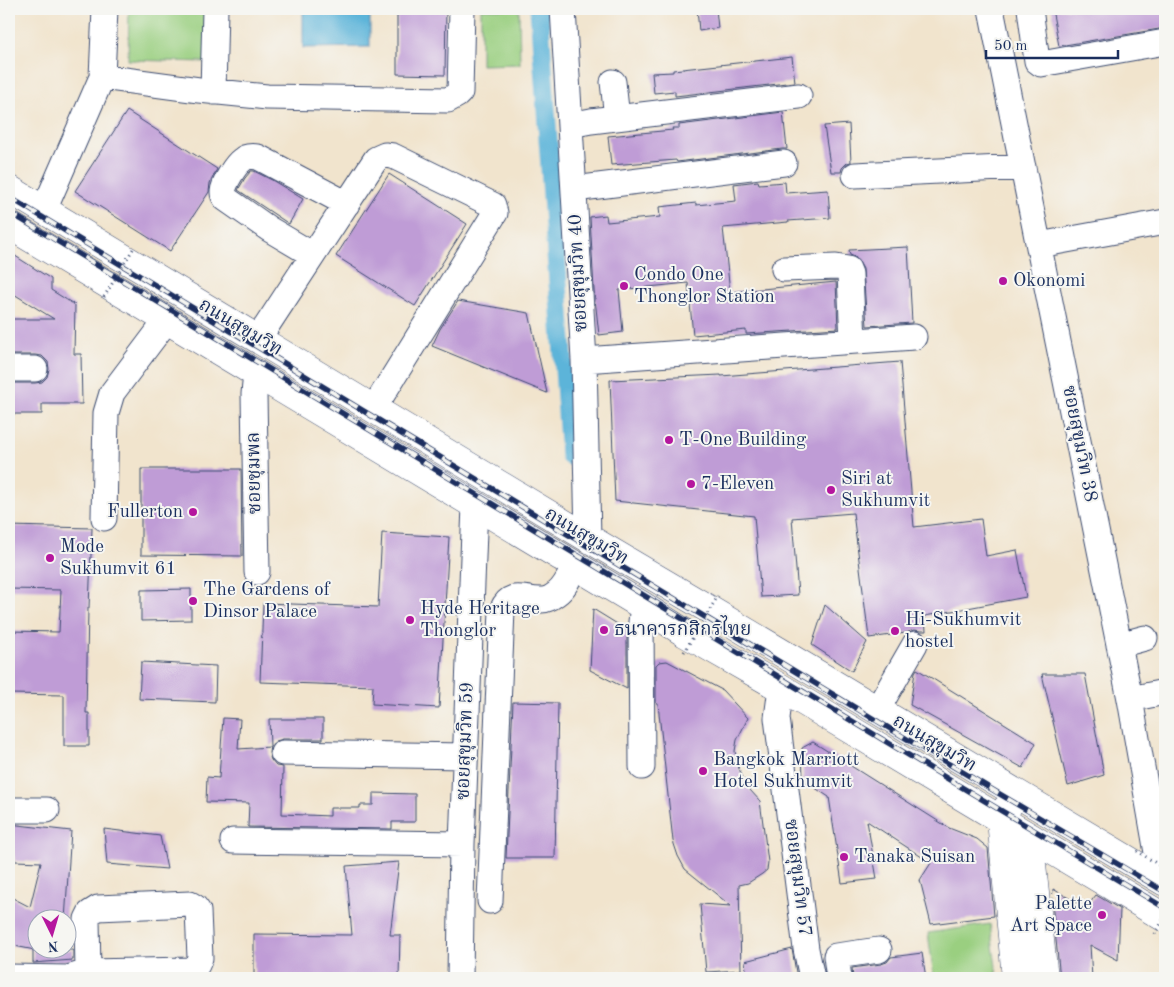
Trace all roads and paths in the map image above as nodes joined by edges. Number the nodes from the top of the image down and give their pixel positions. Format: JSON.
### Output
{"nodes":[{"id":1,"x":105,"y":9,"type":"edge"},
{"id":2,"x":216,"y":9,"type":"edge"},
{"id":3,"x":462,"y":9,"type":"edge"},
{"id":4,"x":563,"y":9,"type":"edge"},
{"id":5,"x":992,"y":9,"type":"edge"},
{"id":6,"x":1030,"y":9,"type":"edge"},
{"id":7,"x":1165,"y":42,"type":"edge"},
{"id":8,"x":102,"y":77,"type":"junction"},
{"id":9,"x":613,"y":82,"type":"dead end"},
{"id":10,"x":213,"y":92,"type":"junction"},
{"id":11,"x":799,"y":96,"type":"dead end"},
{"id":12,"x":616,"y":118,"type":"junction"},
{"id":13,"x":570,"y":125,"type":"junction"},
{"id":14,"x":784,"y":163,"type":"dead end"},
{"id":15,"x":1023,"y":168,"type":"junction"},
{"id":16,"x":855,"y":176,"type":"dead end"},
{"id":17,"x":9,"y":189,"type":"edge"},
{"id":18,"x":574,"y":189,"type":"junction"},
{"id":19,"x":347,"y":204,"type":"junction"},
{"id":20,"x":44,"y":210,"type":"junction"},
{"id":21,"x":1165,"y":222,"type":"edge"},
{"id":22,"x":9,"y":225,"type":"edge"},
{"id":23,"x":1039,"y":245,"type":"junction"},
{"id":24,"x":129,"y":254,"type":"junction"},
{"id":25,"x":313,"y":255,"type":"junction"},
{"id":26,"x":784,"y":270,"type":"dead end"},
{"id":27,"x":107,"y":292,"type":"junction"},
{"id":28,"x":167,"y":320,"type":"junction"},
{"id":29,"x":914,"y":337,"type":"dead end"},
{"id":30,"x":258,"y":339,"type":"junction"},
{"id":31,"x":853,"y":341,"type":"junction"},
{"id":32,"x":584,"y":360,"type":"junction"},
{"id":33,"x":9,"y":369,"type":"edge"},
{"id":34,"x":34,"y":369,"type":"dead end"},
{"id":35,"x":256,"y":374,"type":"junction"},
{"id":36,"x":374,"y":408,"type":"junction"},
{"id":37,"x":475,"y":505,"type":"junction"},
{"id":38,"x":104,"y":518,"type":"dead end"},
{"id":39,"x":588,"y":538,"type":"junction"},
{"id":40,"x":575,"y":565,"type":"junction"},
{"id":41,"x":257,"y":572,"type":"dead end"},
{"id":42,"x":718,"y":596,"type":"dead end"},
{"id":43,"x":643,"y":606,"type":"junction"},
{"id":44,"x":1145,"y":638,"type":"dead end"},
{"id":45,"x":915,"y":644,"type":"dead end"},
{"id":46,"x":1119,"y":645,"type":"junction"},
{"id":47,"x":684,"y":652,"type":"dead end"},
{"id":48,"x":780,"y":688,"type":"junction"},
{"id":49,"x":1165,"y":692,"type":"edge"},
{"id":50,"x":1130,"y":699,"type":"junction"},
{"id":51,"x":877,"y":710,"type":"junction"},
{"id":52,"x":283,"y":753,"type":"dead end"},
{"id":53,"x":466,"y":756,"type":"junction"},
{"id":54,"x":642,"y":767,"type":"dead end"},
{"id":55,"x":1014,"y":792,"type":"junction"},
{"id":56,"x":9,"y":810,"type":"edge"},
{"id":57,"x":47,"y":810,"type":"dead end"},
{"id":58,"x":1046,"y":812,"type":"junction"},
{"id":59,"x":1001,"y":820,"type":"junction"},
{"id":60,"x":1029,"y":837,"type":"junction"},
{"id":61,"x":233,"y":841,"type":"dead end"},
{"id":62,"x":462,"y":844,"type":"junction"},
{"id":63,"x":1136,"y":851,"type":"dead end"},
{"id":64,"x":1164,"y":877,"type":"edge"},
{"id":65,"x":490,"y":901,"type":"dead end"},
{"id":66,"x":1162,"y":923,"type":"edge"},
{"id":67,"x":879,"y":950,"type":"dead end"},
{"id":68,"x":88,"y":972,"type":"junction"},
{"id":69,"x":838,"y":974,"type":"edge"},
{"id":70,"x":812,"y":975,"type":"edge"},
{"id":71,"x":9,"y":977,"type":"edge"},
{"id":72,"x":460,"y":978,"type":"edge"},
{"id":73,"x":1016,"y":978,"type":"edge"},
{"id":74,"x":1044,"y":978,"type":"edge"}],
"edges":[{"from":1,"to":8,"type":"street"},
{"from":2,"to":10,"type":"street"},
{"from":3,"to":10,"type":"street"},
{"from":4,"to":13,"type":"street","name":"ซอยสุขุมวิท 40"},
{"from":5,"to":15,"type":"street","name":"ซอยสุขุมวิท 38"},
{"from":6,"to":7,"type":"street"},
{"from":8,"to":10,"type":"street"},
{"from":8,"to":20,"type":"street"},
{"from":9,"to":12,"type":"street"},
{"from":11,"to":12,"type":"street"},
{"from":12,"to":13,"type":"street"},
{"from":13,"to":18,"type":"street","name":"ซอยสุขุมวิท 40"},
{"from":14,"to":18,"type":"street"},
{"from":15,"to":16,"type":"street"},
{"from":15,"to":23,"type":"street","name":"ซอยสุขุมวิท 38"},
{"from":17,"to":20,"type":"main road","name":"ถนนสุขุมวิท"},
{"from":18,"to":32,"type":"street","name":"ซอยสุขุมวิท 40"},
{"from":19,"to":25,"type":"street"},
{"from":19,"to":25,"type":"street"},
{"from":19,"to":36,"type":"street"},
{"from":20,"to":24,"type":"main road","name":"ถนนสุขุมวิท"},
{"from":21,"to":23,"type":"street"},
{"from":22,"to":27,"type":"main road","name":"ถนนสุขุมวิท"},
{"from":23,"to":46,"type":"street","name":"ซอยสุขุมวิท 38"},
{"from":24,"to":27,"type":"path","bridge":true},
{"from":24,"to":30,"type":"main road","name":"ถนนสุขุมวิท"},
{"from":25,"to":30,"type":"street"},
{"from":26,"to":31,"type":"street"},
{"from":27,"to":28,"type":"main road","name":"ถนนสุขุมวิท"},
{"from":28,"to":35,"type":"main road","name":"ถนนสุขุมวิท"},
{"from":28,"to":38,"type":"street"},
{"from":29,"to":31,"type":"street"},
{"from":30,"to":36,"type":"main road","name":"ถนนสุขุมวิท"},
{"from":31,"to":32,"type":"street"},
{"from":32,"to":39,"type":"street","name":"ซอยสุขุมวิท 40"},
{"from":33,"to":34,"type":"street"},
{"from":35,"to":37,"type":"main road","name":"ถนนสุขุมวิท"},
{"from":35,"to":41,"type":"street","name":"ซอยชุมพล"},
{"from":36,"to":39,"type":"main road","name":"ถนนสุขุมวิท"},
{"from":37,"to":40,"type":"main road","name":"ถนนสุขุมวิท"},
{"from":37,"to":53,"type":"street","name":"ซอยสุขุมวิท 59"},
{"from":39,"to":40,"type":"main road"},
{"from":39,"to":51,"type":"main road","name":"ถนนสุขุมวิท"},
{"from":40,"to":43,"type":"main road","name":"ถนนสุขุมวิท"},
{"from":40,"to":65,"type":"street"},
{"from":42,"to":47,"type":"path","bridge":true},
{"from":43,"to":48,"type":"main road","name":"ถนนสุขุมวิท"},
{"from":43,"to":54,"type":"street"},
{"from":44,"to":46,"type":"street"},
{"from":45,"to":51,"type":"street"},
{"from":46,"to":50,"type":"street","name":"ซอยสุขุมวิท 38"},
{"from":48,"to":59,"type":"main road","name":"ถนนสุขุมวิท"},
{"from":48,"to":70,"type":"street","name":"ซอยสุขุมวิท 57"},
{"from":49,"to":50,"type":"street"},
{"from":50,"to":64,"type":"street","name":"ซอยสุขุมวิท 38"},
{"from":51,"to":55,"type":"main road","name":"ถนนสุขุมวิท"},
{"from":52,"to":53,"type":"street"},
{"from":53,"to":62,"type":"street","name":"ซอยสุขุมวิท 59"},
{"from":55,"to":58,"type":"main road","name":"ถนนสุขุมวิท"},
{"from":55,"to":59,"type":"main road"},
{"from":56,"to":57,"type":"street"},
{"from":58,"to":60,"type":"main road"},
{"from":58,"to":64,"type":"main road","name":"ถนนสุขุมวิท"},
{"from":59,"to":60,"type":"main road","name":"ถนนสุขุมวิท"},
{"from":59,"to":73,"type":"main road"},
{"from":60,"to":66,"type":"main road","name":"ถนนสุขุมวิท"},
{"from":60,"to":74,"type":"main road"},
{"from":61,"to":62,"type":"street"},
{"from":62,"to":72,"type":"street","name":"ซอยสุขุมวิท 59"},
{"from":63,"to":64,"type":"path","bridge":true},
{"from":67,"to":69,"type":"street"},
{"from":68,"to":68,"type":"street"},
{"from":68,"to":71,"type":"street"},
{"from":69,"to":70,"type":"street"}]}
